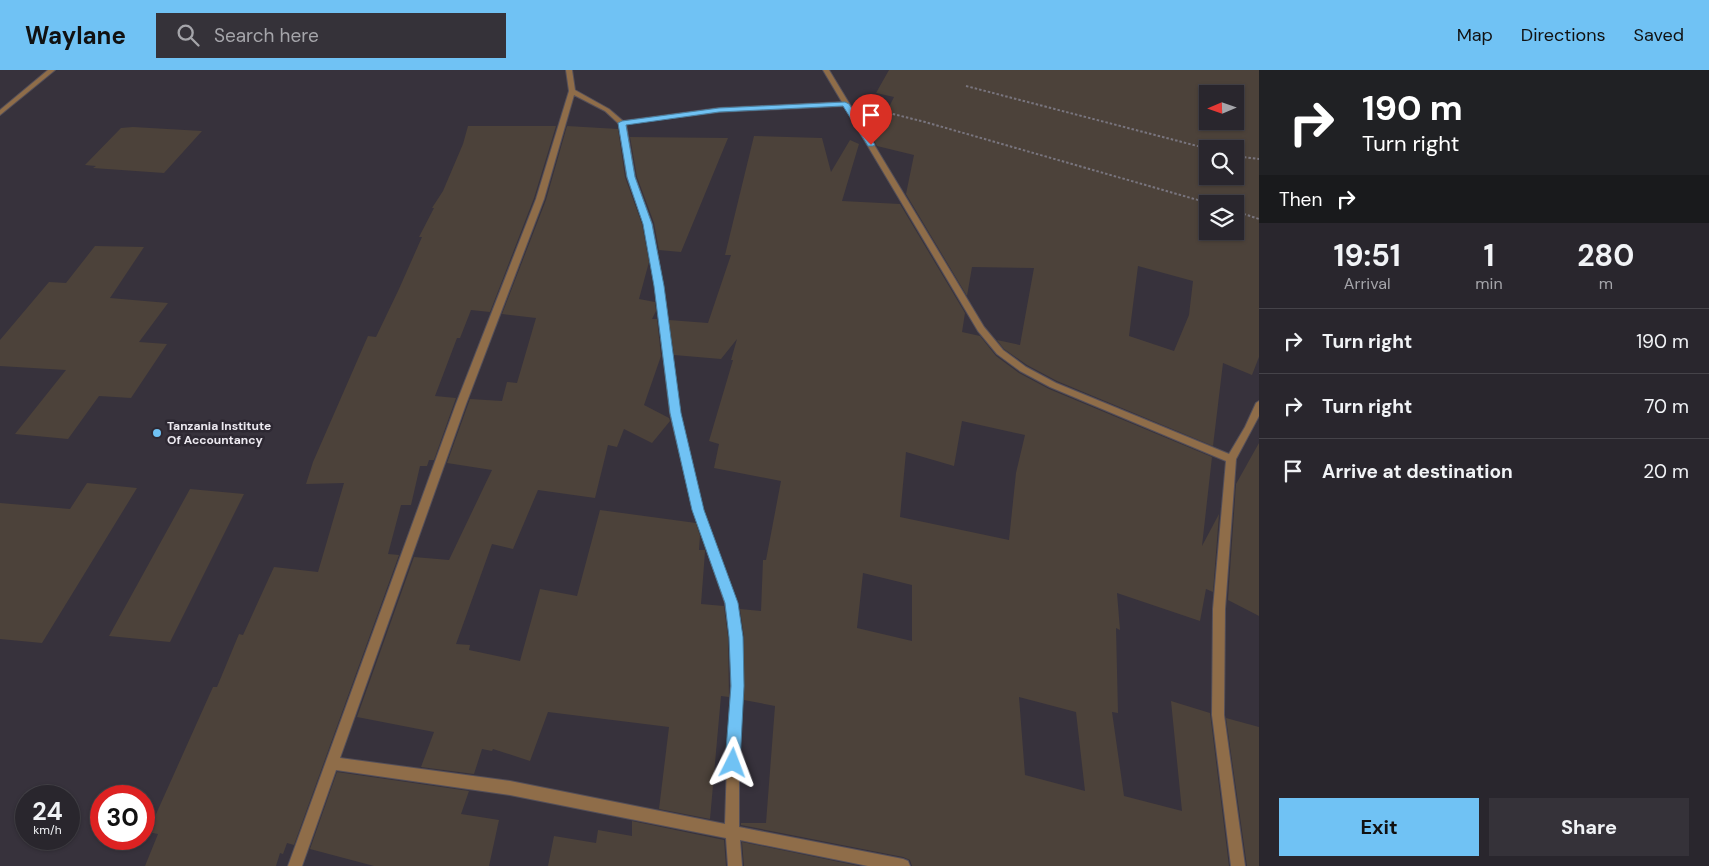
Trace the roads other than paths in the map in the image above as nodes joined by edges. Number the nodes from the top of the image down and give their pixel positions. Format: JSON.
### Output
{"nodes":[{"id":1,"x":52,"y":70,"type":"edge"},
{"id":2,"x":569,"y":70,"type":"edge"},
{"id":3,"x":826,"y":70,"type":"edge"},
{"id":4,"x":572,"y":91,"type":"junction"},
{"id":5,"x":848,"y":108,"type":"junction"},
{"id":6,"x":0,"y":112,"type":"edge"},
{"id":7,"x":622,"y":123,"type":"junction"},
{"id":8,"x":1259,"y":405,"type":"edge"},
{"id":9,"x":1231,"y":459,"type":"junction"},
{"id":10,"x":332,"y":763,"type":"junction"},
{"id":11,"x":732,"y":833,"type":"junction"},
{"id":12,"x":295,"y":866,"type":"edge"},
{"id":13,"x":735,"y":866,"type":"edge"},
{"id":14,"x":903,"y":866,"type":"edge"},
{"id":15,"x":1238,"y":866,"type":"edge"}],
"edges":[{"from":1,"to":6,"type":"street"},
{"from":2,"to":4,"type":"street"},
{"from":3,"to":5,"type":"street"},
{"from":4,"to":7,"type":"street"},
{"from":4,"to":10,"type":"street"},
{"from":5,"to":7,"type":"street"},
{"from":5,"to":9,"type":"street"},
{"from":7,"to":11,"type":"street"},
{"from":8,"to":9,"type":"street"},
{"from":9,"to":15,"type":"street"},
{"from":10,"to":11,"type":"street"},
{"from":10,"to":12,"type":"street"},
{"from":11,"to":13,"type":"street"},
{"from":11,"to":14,"type":"street"}]}
